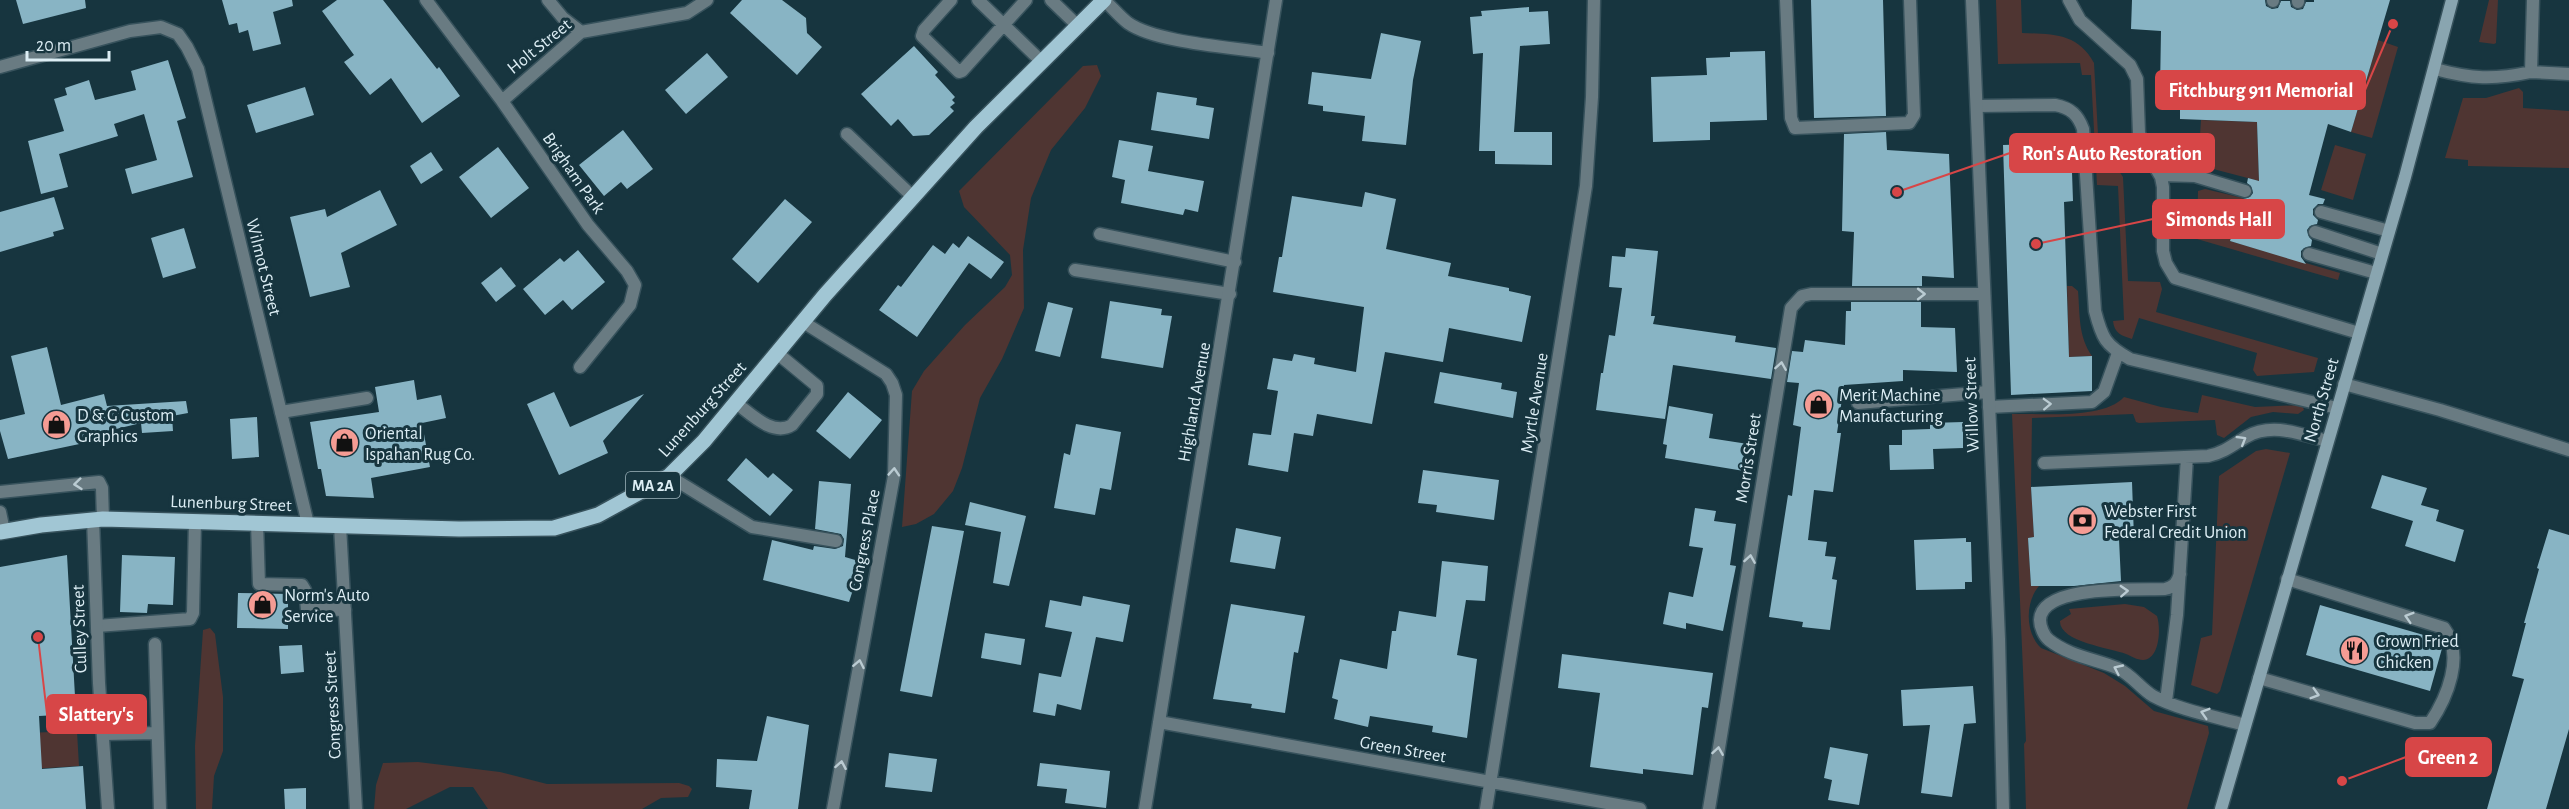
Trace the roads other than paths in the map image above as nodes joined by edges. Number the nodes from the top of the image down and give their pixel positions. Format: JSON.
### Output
{"nodes":[{"id":1,"x":426,"y":0,"type":"edge"},
{"id":2,"x":548,"y":0,"type":"edge"},
{"id":3,"x":707,"y":0,"type":"edge"},
{"id":4,"x":951,"y":0,"type":"edge"},
{"id":5,"x":978,"y":0,"type":"edge"},
{"id":6,"x":1026,"y":0,"type":"edge"},
{"id":7,"x":1051,"y":0,"type":"edge"},
{"id":8,"x":1104,"y":0,"type":"edge"},
{"id":9,"x":1276,"y":0,"type":"edge"},
{"id":10,"x":1594,"y":0,"type":"edge"},
{"id":11,"x":1786,"y":0,"type":"edge"},
{"id":12,"x":1910,"y":0,"type":"edge"},
{"id":13,"x":1972,"y":0,"type":"edge"},
{"id":14,"x":2069,"y":0,"type":"edge"},
{"id":15,"x":2452,"y":0,"type":"edge"},
{"id":16,"x":2533,"y":0,"type":"edge"},
{"id":17,"x":1004,"y":25,"type":"junction"},
{"id":18,"x":1078,"y":26,"type":"junction"},
{"id":19,"x":581,"y":32,"type":"junction"},
{"id":20,"x":1268,"y":53,"type":"junction"},
{"id":21,"x":1042,"y":62,"type":"junction"},
{"id":22,"x":0,"y":67,"type":"edge"},
{"id":23,"x":2435,"y":69,"type":"junction"},
{"id":24,"x":2531,"y":72,"type":"junction"},
{"id":25,"x":2569,"y":74,"type":"edge"},
{"id":26,"x":502,"y":101,"type":"junction"},
{"id":27,"x":1977,"y":106,"type":"junction"},
{"id":28,"x":847,"y":135,"type":"dead end"},
{"id":29,"x":2160,"y":175,"type":"junction"},
{"id":30,"x":2245,"y":191,"type":"dead end"},
{"id":31,"x":914,"y":197,"type":"junction"},
{"id":32,"x":2321,"y":212,"type":"dead end"},
{"id":33,"x":2389,"y":231,"type":"junction"},
{"id":34,"x":2314,"y":232,"type":"dead end"},
{"id":35,"x":1100,"y":234,"type":"dead end"},
{"id":36,"x":2308,"y":254,"type":"dead end"},
{"id":37,"x":2382,"y":254,"type":"junction"},
{"id":38,"x":1235,"y":262,"type":"junction"},
{"id":39,"x":1075,"y":270,"type":"dead end"},
{"id":40,"x":2376,"y":273,"type":"junction"},
{"id":41,"x":1230,"y":294,"type":"junction"},
{"id":42,"x":1984,"y":294,"type":"junction"},
{"id":43,"x":803,"y":322,"type":"junction"},
{"id":44,"x":2359,"y":333,"type":"junction"},
{"id":45,"x":2118,"y":352,"type":"junction"},
{"id":46,"x":777,"y":353,"type":"junction"},
{"id":47,"x":580,"y":367,"type":"dead end"},
{"id":48,"x":2344,"y":384,"type":"junction"},
{"id":49,"x":1988,"y":392,"type":"junction"},
{"id":50,"x":367,"y":398,"type":"dead end"},
{"id":51,"x":736,"y":403,"type":"junction"},
{"id":52,"x":1858,"y":403,"type":"dead end"},
{"id":53,"x":1989,"y":407,"type":"junction"},
{"id":54,"x":2337,"y":408,"type":"junction"},
{"id":55,"x":281,"y":412,"type":"junction"},
{"id":56,"x":2327,"y":441,"type":"junction"},
{"id":57,"x":2569,"y":450,"type":"edge"},
{"id":58,"x":2187,"y":457,"type":"junction"},
{"id":59,"x":2044,"y":463,"type":"dead end"},
{"id":60,"x":669,"y":476,"type":"junction"},
{"id":61,"x":0,"y":492,"type":"edge"},
{"id":62,"x":0,"y":512,"type":"edge"},
{"id":63,"x":98,"y":519,"type":"junction"},
{"id":64,"x":195,"y":521,"type":"junction"},
{"id":65,"x":257,"y":523,"type":"junction"},
{"id":66,"x":308,"y":524,"type":"junction"},
{"id":67,"x":340,"y":526,"type":"junction"},
{"id":68,"x":2,"y":531,"type":"edge"},
{"id":69,"x":836,"y":542,"type":"dead end"},
{"id":70,"x":2180,"y":574,"type":"junction"},
{"id":71,"x":2288,"y":579,"type":"junction"},
{"id":72,"x":345,"y":610,"type":"junction"},
{"id":73,"x":97,"y":626,"type":"junction"},
{"id":74,"x":155,"y":644,"type":"dead end"},
{"id":75,"x":2259,"y":678,"type":"junction"},
{"id":76,"x":2166,"y":701,"type":"junction"},
{"id":77,"x":1159,"y":722,"type":"junction"},
{"id":78,"x":2245,"y":725,"type":"junction"},
{"id":79,"x":157,"y":733,"type":"junction"},
{"id":80,"x":103,"y":734,"type":"junction"},
{"id":81,"x":1489,"y":783,"type":"junction"},
{"id":82,"x":108,"y":809,"type":"edge"},
{"id":83,"x":160,"y":809,"type":"edge"},
{"id":84,"x":356,"y":809,"type":"edge"},
{"id":85,"x":833,"y":809,"type":"edge"},
{"id":86,"x":1145,"y":809,"type":"edge"},
{"id":87,"x":1486,"y":809,"type":"edge"},
{"id":88,"x":1640,"y":809,"type":"edge"},
{"id":89,"x":1709,"y":809,"type":"edge"},
{"id":90,"x":2003,"y":809,"type":"edge"},
{"id":91,"x":2221,"y":809,"type":"edge"}],
"edges":[{"from":1,"to":26,"type":"street","name":"Brigham Park"},
{"from":2,"to":19,"type":"street"},
{"from":3,"to":19,"type":"street","name":"Holt Street"},
{"from":4,"to":17,"type":"street"},
{"from":5,"to":17,"type":"street"},
{"from":6,"to":17,"type":"street"},
{"from":7,"to":18,"type":"street"},
{"from":8,"to":18,"type":"main road","name":"Lunenburg Street","number":"MA 2A"},
{"from":8,"to":20,"type":"street"},
{"from":9,"to":20,"type":"street","name":"Highland Avenue"},
{"from":10,"to":81,"type":"street","name":"Myrtle Avenue"},
{"from":11,"to":12,"type":"street"},
{"from":13,"to":27,"type":"street","name":"Willow Street"},
{"from":14,"to":29,"type":"street"},
{"from":15,"to":23,"type":"street","name":"North Street"},
{"from":16,"to":24,"type":"street"},
{"from":17,"to":21,"type":"street"},
{"from":18,"to":21,"type":"main road","name":"Lunenburg Street","number":"MA 2A"},
{"from":19,"to":26,"type":"street","name":"Holt Street"},
{"from":20,"to":38,"type":"street","name":"Highland Avenue"},
{"from":21,"to":31,"type":"main road","name":"Lunenburg Street","number":"MA 2A"},
{"from":22,"to":55,"type":"street","name":"Wilmot Street"},
{"from":23,"to":24,"type":"street"},
{"from":23,"to":33,"type":"street","name":"North Street"},
{"from":24,"to":25,"type":"street"},
{"from":26,"to":47,"type":"street","name":"Brigham Park"},
{"from":27,"to":42,"type":"street","name":"Willow Street"},
{"from":27,"to":45,"type":"street"},
{"from":28,"to":31,"type":"street"},
{"from":29,"to":30,"type":"street"},
{"from":29,"to":44,"type":"street"},
{"from":31,"to":43,"type":"main road","name":"Lunenburg Street","number":"MA 2A"},
{"from":32,"to":33,"type":"street"},
{"from":33,"to":37,"type":"street","name":"North Street"},
{"from":34,"to":37,"type":"street"},
{"from":35,"to":38,"type":"street"},
{"from":36,"to":40,"type":"street"},
{"from":37,"to":40,"type":"street","name":"North Street"},
{"from":38,"to":41,"type":"street","name":"Highland Avenue"},
{"from":39,"to":41,"type":"street"},
{"from":40,"to":44,"type":"street","name":"North Street"},
{"from":41,"to":77,"type":"street","name":"Highland Avenue"},
{"from":42,"to":49,"type":"street","name":"Willow Street"},
{"from":89,"to":42,"type":"street","name":"Morris Street","one_way":true},
{"from":43,"to":46,"type":"main road","name":"Lunenburg Street","number":"MA 2A"},
{"from":85,"to":43,"type":"street","name":"Congress Place","one_way":true},
{"from":44,"to":48,"type":"street","name":"North Street"},
{"from":53,"to":45,"type":"street","one_way":true},
{"from":45,"to":54,"type":"street"},
{"from":46,"to":51,"type":"main road","name":"Lunenburg Street","number":"MA 2A"},
{"from":46,"to":51,"type":"street"},
{"from":48,"to":54,"type":"street","name":"North Street"},
{"from":48,"to":57,"type":"street"},
{"from":49,"to":52,"type":"street"},
{"from":49,"to":53,"type":"street","name":"Willow Street"},
{"from":50,"to":55,"type":"street"},
{"from":51,"to":60,"type":"main road","name":"Lunenburg Street","number":"MA 2A"},
{"from":53,"to":90,"type":"street","name":"Willow Street"},
{"from":54,"to":56,"type":"street","name":"North Street"},
{"from":55,"to":66,"type":"street","name":"Wilmot Street"},
{"from":58,"to":56,"type":"street","one_way":true},
{"from":56,"to":71,"type":"street","name":"North Street"},
{"from":58,"to":59,"type":"street"},
{"from":58,"to":70,"type":"street"},
{"from":60,"to":67,"type":"main road","name":"Lunenburg Street","number":"MA 2A"},
{"from":60,"to":69,"type":"street"},
{"from":63,"to":61,"type":"street","name":"Culley Street","one_way":true},
{"from":62,"to":68,"type":"street"},
{"from":63,"to":64,"type":"main road","name":"Lunenburg Street","number":"MA 2A"},
{"from":63,"to":68,"type":"main road","name":"Lunenburg Street","number":"MA 2A"},
{"from":63,"to":73,"type":"street","name":"Culley Street"},
{"from":64,"to":65,"type":"main road","name":"Lunenburg Street","number":"MA 2A"},
{"from":64,"to":73,"type":"street"},
{"from":65,"to":66,"type":"main road","name":"Lunenburg Street","number":"MA 2A"},
{"from":65,"to":72,"type":"street"},
{"from":66,"to":67,"type":"main road","name":"Lunenburg Street","number":"MA 2A"},
{"from":67,"to":72,"type":"street","name":"Congress Street"},
{"from":70,"to":76,"type":"street"},
{"from":76,"to":70,"type":"street","one_way":true},
{"from":71,"to":75,"type":"street","name":"North Street"},
{"from":75,"to":71,"type":"street","one_way":true},
{"from":72,"to":84,"type":"street","name":"Congress Street"},
{"from":73,"to":80,"type":"street","name":"Culley Street"},
{"from":74,"to":79,"type":"street"},
{"from":75,"to":78,"type":"street","name":"North Street"},
{"from":78,"to":76,"type":"street","one_way":true},
{"from":77,"to":81,"type":"street","name":"Green Street"},
{"from":77,"to":86,"type":"street","name":"Highland Avenue"},
{"from":78,"to":91,"type":"street","name":"North Street"},
{"from":79,"to":80,"type":"street"},
{"from":79,"to":83,"type":"street"},
{"from":80,"to":82,"type":"street","name":"Culley Street"},
{"from":81,"to":87,"type":"street","name":"Myrtle Avenue"},
{"from":81,"to":88,"type":"street","name":"Green Street"}]}
